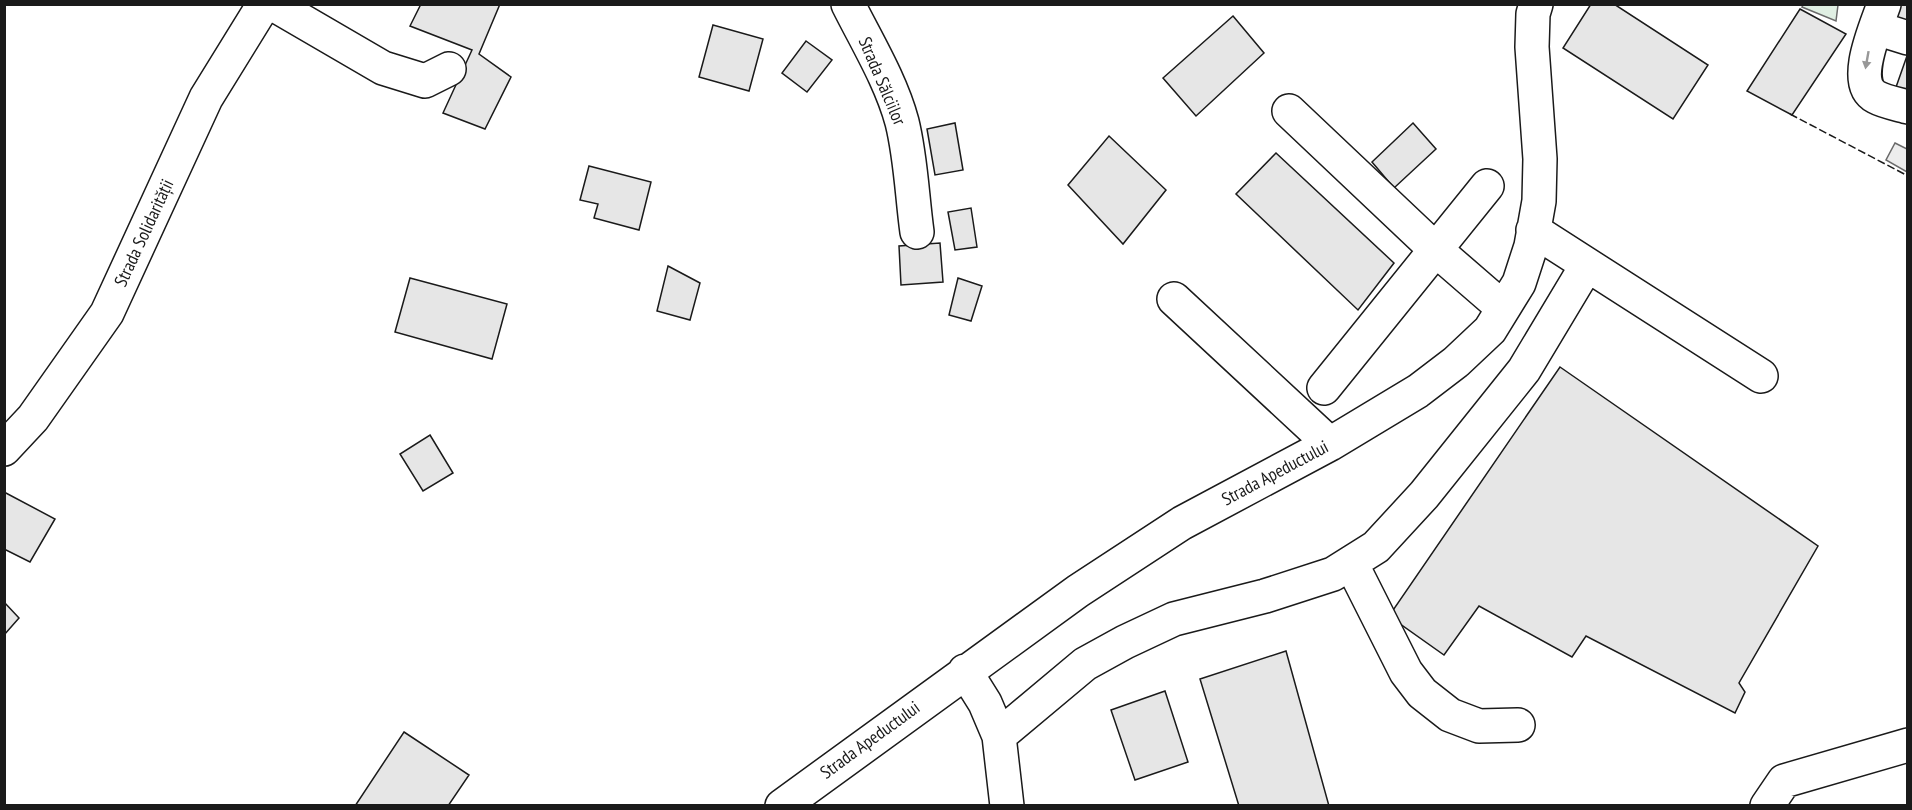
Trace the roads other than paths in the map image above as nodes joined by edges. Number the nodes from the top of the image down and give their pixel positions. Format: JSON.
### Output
{"nodes":[{"id":1,"x":264,"y":4,"type":"edge"},
{"id":2,"x":273,"y":4,"type":"edge"},
{"id":3,"x":848,"y":4,"type":"edge"},
{"id":4,"x":1536,"y":4,"type":"edge"},
{"id":5,"x":1880,"y":16,"type":"edge"},
{"id":6,"x":1908,"y":38,"type":"edge"},
{"id":7,"x":449,"y":69,"type":"dead end"},
{"id":8,"x":1908,"y":107,"type":"edge"},
{"id":9,"x":1289,"y":111,"type":"dead end"},
{"id":10,"x":1487,"y":186,"type":"dead end"},
{"id":11,"x":1533,"y":230,"type":"junction"},
{"id":12,"x":917,"y":232,"type":"dead end"},
{"id":13,"x":1436,"y":250,"type":"junction"},
{"id":14,"x":1587,"y":265,"type":"junction"},
{"id":15,"x":1174,"y":299,"type":"dead end"},
{"id":16,"x":1503,"y":308,"type":"junction"},
{"id":17,"x":1761,"y":376,"type":"dead end"},
{"id":18,"x":1324,"y":388,"type":"dead end"},
{"id":19,"x":1330,"y":444,"type":"junction"},
{"id":20,"x":4,"y":449,"type":"edge"},
{"id":21,"x":1351,"y":563,"type":"junction"},
{"id":22,"x":965,"y":671,"type":"junction"},
{"id":23,"x":1518,"y":725,"type":"dead end"},
{"id":24,"x":999,"y":736,"type":"junction"},
{"id":25,"x":1908,"y":745,"type":"edge"},
{"id":26,"x":782,"y":806,"type":"edge"},
{"id":27,"x":1007,"y":806,"type":"edge"},
{"id":28,"x":1767,"y":806,"type":"edge"}],
"edges":[{"from":1,"to":20,"type":"street","name":"Strada Solidarității"},
{"from":2,"to":7,"type":"street"},
{"from":3,"to":12,"type":"street","name":"Strada Sălciilor"},
{"from":4,"to":11,"type":"street","name":"Strada Apeductului"},
{"from":5,"to":6,"type":"street"},
{"from":5,"to":8,"type":"street","one_way":true},
{"from":9,"to":13,"type":"street"},
{"from":10,"to":13,"type":"street"},
{"from":11,"to":14,"type":"street"},
{"from":11,"to":16,"type":"street","name":"Strada Apeductului"},
{"from":13,"to":16,"type":"street"},
{"from":13,"to":18,"type":"street"},
{"from":14,"to":17,"type":"street"},
{"from":14,"to":21,"type":"street"},
{"from":15,"to":19,"type":"street"},
{"from":16,"to":19,"type":"street","name":"Strada Apeductului"},
{"from":19,"to":22,"type":"street","name":"Strada Apeductului"},
{"from":21,"to":23,"type":"street"},
{"from":21,"to":24,"type":"street"},
{"from":22,"to":24,"type":"street"},
{"from":22,"to":26,"type":"street","name":"Strada Apeductului"},
{"from":24,"to":27,"type":"street"},
{"from":25,"to":28,"type":"street"}]}
